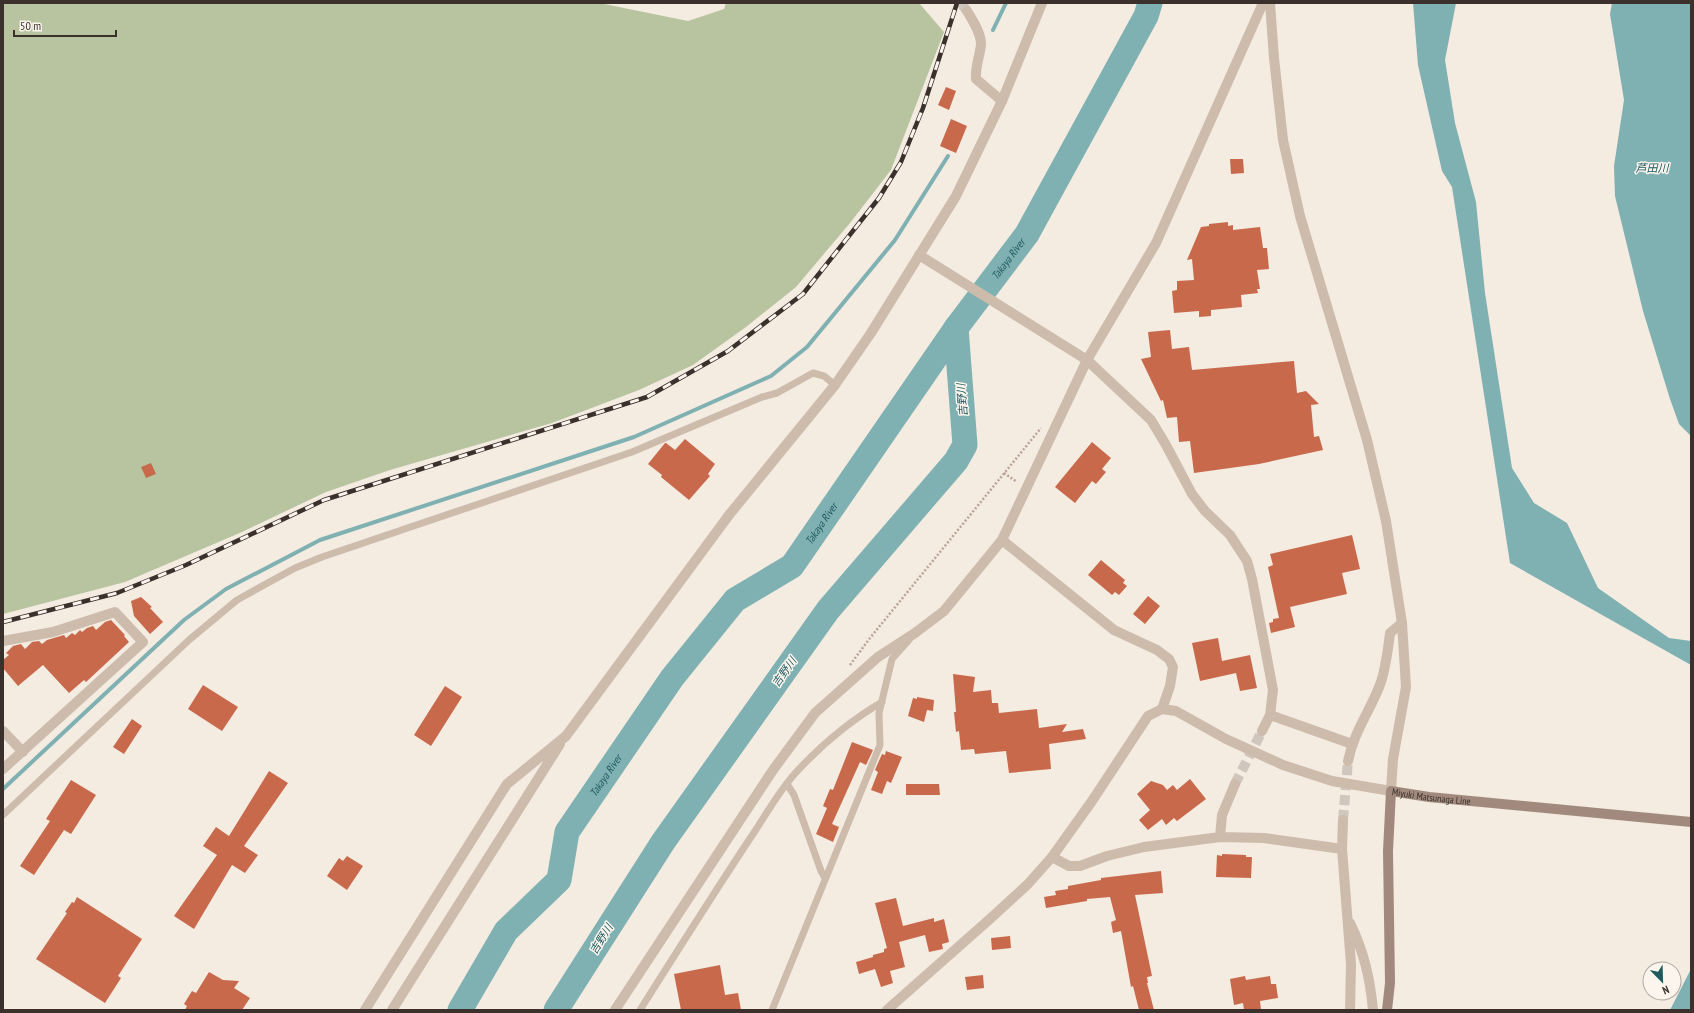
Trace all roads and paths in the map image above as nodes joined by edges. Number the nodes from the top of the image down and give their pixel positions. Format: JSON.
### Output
{"nodes":[{"id":1,"x":1042,"y":3,"type":"edge"},
{"id":2,"x":1263,"y":3,"type":"edge"},
{"id":3,"x":1270,"y":3,"type":"edge"},
{"id":4,"x":967,"y":12,"type":"tunnel mouth"},
{"id":5,"x":1002,"y":101,"type":"junction"},
{"id":6,"x":919,"y":255,"type":"junction"},
{"id":7,"x":1085,"y":358,"type":"junction"},
{"id":8,"x":835,"y":384,"type":"junction"},
{"id":9,"x":1046,"y":422,"type":"dead end"},
{"id":10,"x":1004,"y":473,"type":"junction"},
{"id":11,"x":1019,"y":484,"type":"dead end"},
{"id":12,"x":1002,"y":540,"type":"junction"},
{"id":13,"x":1402,"y":623,"type":"junction"},
{"id":14,"x":915,"y":633,"type":"junction"},
{"id":15,"x":3,"y":641,"type":"edge"},
{"id":16,"x":847,"y":669,"type":"dead end"},
{"id":17,"x":882,"y":702,"type":"junction"},
{"id":18,"x":1162,"y":710,"type":"junction"},
{"id":19,"x":1270,"y":714,"type":"junction"},
{"id":20,"x":3,"y":731,"type":"edge"},
{"id":21,"x":1262,"y":731,"type":"tunnel mouth"},
{"id":22,"x":566,"y":736,"type":"junction"},
{"id":23,"x":1352,"y":744,"type":"junction"},
{"id":24,"x":23,"y":752,"type":"junction"},
{"id":25,"x":1348,"y":761,"type":"tunnel mouth"},
{"id":26,"x":3,"y":769,"type":"edge"},
{"id":27,"x":787,"y":784,"type":"junction"},
{"id":28,"x":1235,"y":784,"type":"tunnel mouth"},
{"id":29,"x":1391,"y":791,"type":"junction"},
{"id":30,"x":3,"y":815,"type":"edge"},
{"id":31,"x":1343,"y":820,"type":"tunnel mouth"},
{"id":32,"x":1691,"y":822,"type":"edge"},
{"id":33,"x":1220,"y":837,"type":"junction"},
{"id":34,"x":1342,"y":849,"type":"junction"},
{"id":35,"x":1052,"y":858,"type":"junction"},
{"id":36,"x":826,"y":878,"type":"junction"},
{"id":37,"x":1347,"y":917,"type":"junction"},
{"id":38,"x":365,"y":1010,"type":"edge"},
{"id":39,"x":392,"y":1010,"type":"edge"},
{"id":40,"x":616,"y":1010,"type":"edge"},
{"id":41,"x":640,"y":1010,"type":"edge"},
{"id":42,"x":772,"y":1010,"type":"edge"},
{"id":43,"x":887,"y":1010,"type":"edge"},
{"id":44,"x":1350,"y":1010,"type":"edge"},
{"id":45,"x":1373,"y":1010,"type":"edge"},
{"id":46,"x":1387,"y":1010,"type":"edge"}],
"edges":[{"from":1,"to":5,"type":"street"},
{"from":2,"to":7,"type":"street"},
{"from":3,"to":13,"type":"street"},
{"from":4,"to":5,"type":"street"},
{"from":5,"to":6,"type":"street"},
{"from":6,"to":7,"type":"street"},
{"from":6,"to":8,"type":"street"},
{"from":7,"to":12,"type":"street"},
{"from":7,"to":19,"type":"street"},
{"from":8,"to":22,"type":"street"},
{"from":8,"to":30,"type":"lane"},
{"from":9,"to":10,"type":"path"},
{"from":10,"to":11,"type":"path"},
{"from":10,"to":16,"type":"path"},
{"from":12,"to":14,"type":"street"},
{"from":12,"to":18,"type":"street"},
{"from":13,"to":23,"type":"street"},
{"from":13,"to":29,"type":"street"},
{"from":14,"to":17,"type":"lane"},
{"from":14,"to":40,"type":"street"},
{"from":15,"to":24,"type":"street"},
{"from":17,"to":27,"type":"lane"},
{"from":17,"to":36,"type":"lane"},
{"from":18,"to":29,"type":"street"},
{"from":18,"to":35,"type":"street"},
{"from":19,"to":21,"type":"street"},
{"from":19,"to":23,"type":"street"},
{"from":20,"to":24,"type":"street"},
{"from":22,"to":38,"type":"street"},
{"from":22,"to":39,"type":"street"},
{"from":23,"to":25,"type":"street"},
{"from":24,"to":26,"type":"street"},
{"from":27,"to":36,"type":"lane"},
{"from":27,"to":41,"type":"lane"},
{"from":28,"to":33,"type":"street"},
{"from":29,"to":32,"type":"main road","name":"Miyuki Matsunaga Line"},
{"from":29,"to":46,"type":"main road","name":"Miyuki Matsunaga Line"},
{"from":31,"to":34,"type":"street"},
{"from":33,"to":34,"type":"street"},
{"from":33,"to":35,"type":"street"},
{"from":34,"to":37,"type":"street"},
{"from":35,"to":43,"type":"street"},
{"from":36,"to":42,"type":"lane"},
{"from":37,"to":44,"type":"street"},
{"from":37,"to":45,"type":"street"}]}
